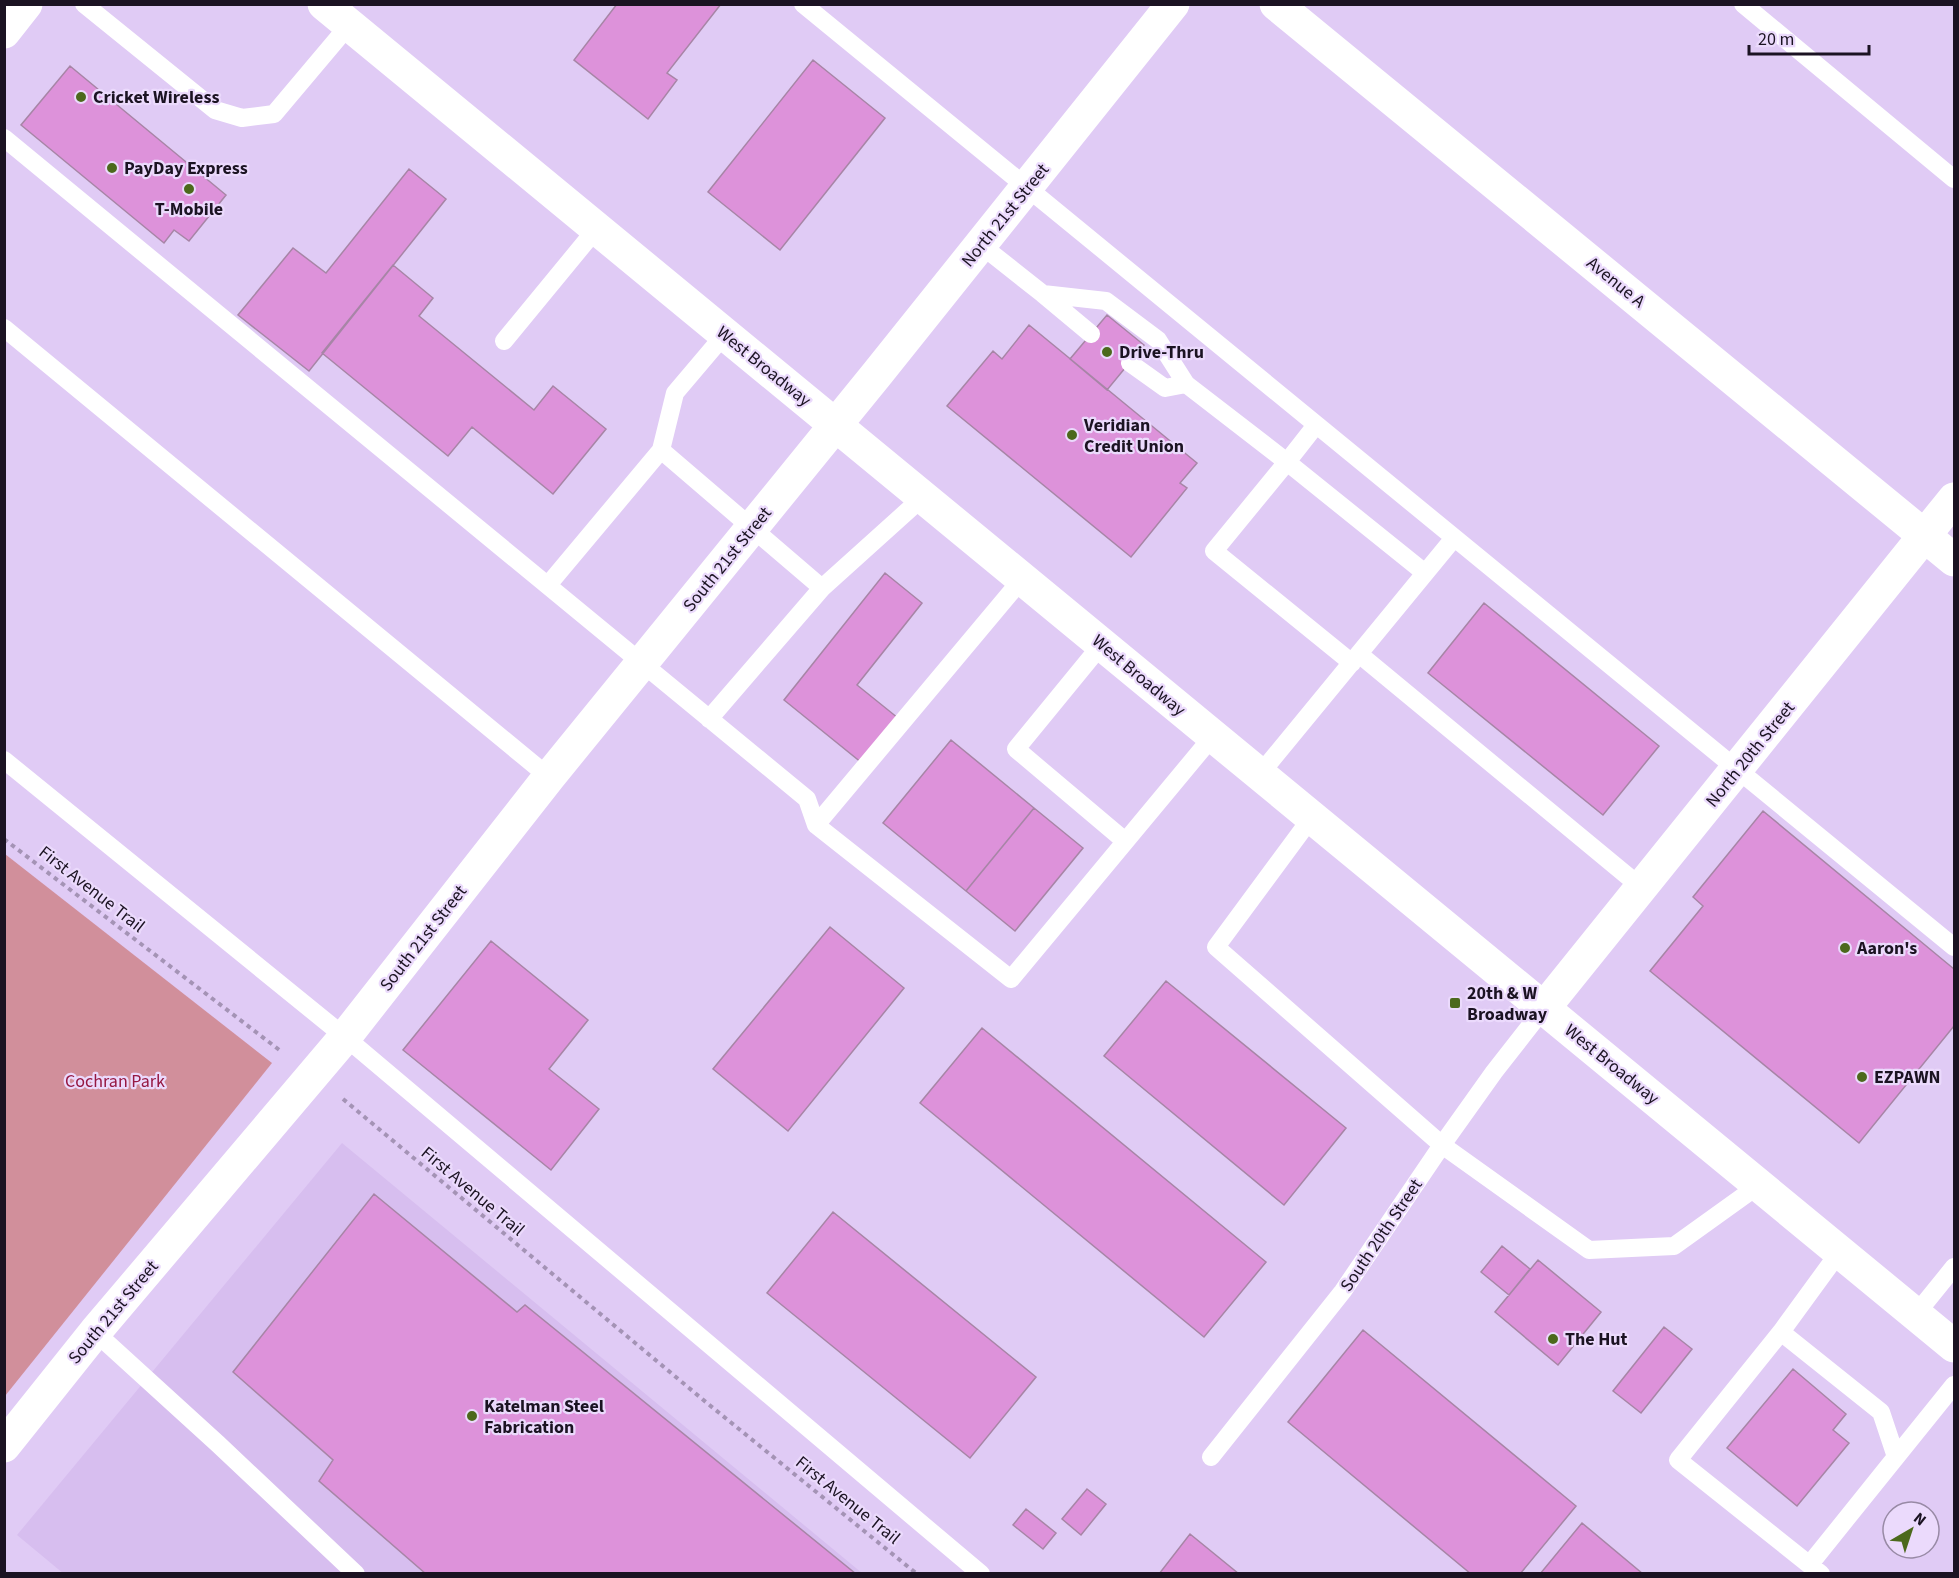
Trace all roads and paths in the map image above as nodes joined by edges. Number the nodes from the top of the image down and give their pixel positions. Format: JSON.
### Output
{"nodes":[{"id":1,"x":26,"y":4,"type":"edge"},
{"id":2,"x":84,"y":4,"type":"edge"},
{"id":3,"x":324,"y":4,"type":"edge"},
{"id":4,"x":803,"y":4,"type":"edge"},
{"id":5,"x":1173,"y":4,"type":"edge"},
{"id":6,"x":1276,"y":4,"type":"edge"},
{"id":7,"x":1743,"y":4,"type":"edge"},
{"id":8,"x":349,"y":25,"type":"junction"},
{"id":9,"x":4,"y":32,"type":"edge"},
{"id":10,"x":4,"y":138,"type":"edge"},
{"id":11,"x":1954,"y":179,"type":"edge"},
{"id":12,"x":1026,"y":189,"type":"junction"},
{"id":13,"x":597,"y":228,"type":"junction"},
{"id":14,"x":981,"y":245,"type":"junction"},
{"id":15,"x":1043,"y":294,"type":"junction"},
{"id":16,"x":4,"y":328,"type":"edge"},
{"id":17,"x":725,"y":334,"type":"junction"},
{"id":18,"x":1091,"y":334,"type":"dead end"},
{"id":19,"x":504,"y":340,"type":"dead end"},
{"id":20,"x":1130,"y":363,"type":"dead end"},
{"id":21,"x":1186,"y":384,"type":"junction"},
{"id":22,"x":835,"y":425,"type":"junction"},
{"id":23,"x":1316,"y":425,"type":"junction"},
{"id":24,"x":661,"y":450,"type":"junction"},
{"id":25,"x":1287,"y":462,"type":"junction"},
{"id":26,"x":923,"y":497,"type":"junction"},
{"id":27,"x":1954,"y":499,"type":"edge"},
{"id":28,"x":753,"y":527,"type":"junction"},
{"id":29,"x":1925,"y":535,"type":"junction"},
{"id":30,"x":1454,"y":538,"type":"junction"},
{"id":31,"x":1954,"y":560,"type":"edge"},
{"id":32,"x":1425,"y":573,"type":"junction"},
{"id":33,"x":1022,"y":579,"type":"junction"},
{"id":34,"x":548,"y":585,"type":"junction"},
{"id":35,"x":822,"y":588,"type":"junction"},
{"id":36,"x":1102,"y":644,"type":"junction"},
{"id":37,"x":1355,"y":658,"type":"junction"},
{"id":38,"x":641,"y":663,"type":"junction"},
{"id":39,"x":709,"y":719,"type":"junction"},
{"id":40,"x":1213,"y":736,"type":"junction"},
{"id":41,"x":4,"y":760,"type":"edge"},
{"id":42,"x":1738,"y":769,"type":"junction"},
{"id":43,"x":1260,"y":774,"type":"junction"},
{"id":44,"x":549,"y":777,"type":"junction"},
{"id":45,"x":1312,"y":817,"type":"junction"},
{"id":46,"x":816,"y":825,"type":"junction"},
{"id":47,"x":4,"y":839,"type":"edge"},
{"id":48,"x":1125,"y":842,"type":"junction"},
{"id":49,"x":1642,"y":888,"type":"junction"},
{"id":50,"x":1954,"y":946,"type":"edge"},
{"id":51,"x":1544,"y":1008,"type":"junction"},
{"id":52,"x":345,"y":1037,"type":"junction"},
{"id":53,"x":312,"y":1076,"type":"junction"},
{"id":54,"x":1442,"y":1145,"type":"junction"},
{"id":55,"x":1759,"y":1185,"type":"junction"},
{"id":56,"x":1840,"y":1251,"type":"junction"},
{"id":57,"x":1954,"y":1267,"type":"edge"},
{"id":58,"x":1916,"y":1314,"type":"junction"},
{"id":59,"x":95,"y":1332,"type":"junction"},
{"id":60,"x":1781,"y":1332,"type":"junction"},
{"id":61,"x":1954,"y":1346,"type":"edge"},
{"id":62,"x":1954,"y":1385,"type":"edge"},
{"id":63,"x":4,"y":1446,"type":"edge"},
{"id":64,"x":1211,"y":1457,"type":"dead end"},
{"id":65,"x":1896,"y":1457,"type":"junction"},
{"id":66,"x":1816,"y":1569,"type":"edge"},
{"id":67,"x":356,"y":1574,"type":"edge"},
{"id":68,"x":917,"y":1574,"type":"edge"},
{"id":69,"x":981,"y":1574,"type":"edge"}],
"edges":[{"from":1,"to":9,"type":"street"},
{"from":2,"to":8,"type":"lane"},
{"from":3,"to":8,"type":"street","name":"West Broadway"},
{"from":4,"to":12,"type":"lane"},
{"from":5,"to":12,"type":"street","name":"North 21st Street"},
{"from":6,"to":29,"type":"street","name":"Avenue A"},
{"from":7,"to":11,"type":"lane"},
{"from":8,"to":13,"type":"street","name":"West Broadway"},
{"from":10,"to":34,"type":"lane"},
{"from":12,"to":14,"type":"street","name":"North 21st Street"},
{"from":12,"to":23,"type":"lane"},
{"from":13,"to":17,"type":"street","name":"West Broadway"},
{"from":13,"to":19,"type":"lane"},
{"from":14,"to":15,"type":"lane"},
{"from":14,"to":22,"type":"street","name":"North 21st Street"},
{"from":15,"to":18,"type":"lane"},
{"from":15,"to":21,"type":"lane"},
{"from":16,"to":44,"type":"lane"},
{"from":17,"to":22,"type":"street","name":"West Broadway"},
{"from":17,"to":24,"type":"lane"},
{"from":20,"to":21,"type":"lane"},
{"from":21,"to":25,"type":"lane"},
{"from":22,"to":26,"type":"street","name":"West Broadway"},
{"from":22,"to":28,"type":"street","name":"South 21st Street"},
{"from":23,"to":25,"type":"lane"},
{"from":23,"to":30,"type":"lane"},
{"from":24,"to":28,"type":"lane"},
{"from":24,"to":34,"type":"lane"},
{"from":25,"to":32,"type":"lane"},
{"from":25,"to":37,"type":"lane"},
{"from":26,"to":33,"type":"street","name":"West Broadway"},
{"from":26,"to":35,"type":"lane"},
{"from":27,"to":29,"type":"street","name":"North 20th Street"},
{"from":28,"to":35,"type":"lane"},
{"from":28,"to":38,"type":"street","name":"South 21st Street"},
{"from":29,"to":31,"type":"street","name":"Avenue A"},
{"from":29,"to":42,"type":"street","name":"North 20th Street"},
{"from":30,"to":32,"type":"lane"},
{"from":30,"to":42,"type":"lane"},
{"from":32,"to":37,"type":"lane"},
{"from":33,"to":36,"type":"street","name":"West Broadway"},
{"from":33,"to":46,"type":"lane"},
{"from":34,"to":38,"type":"lane"},
{"from":35,"to":39,"type":"lane"},
{"from":36,"to":40,"type":"street","name":"West Broadway"},
{"from":36,"to":48,"type":"lane"},
{"from":37,"to":43,"type":"lane"},
{"from":37,"to":49,"type":"lane"},
{"from":38,"to":39,"type":"lane"},
{"from":38,"to":44,"type":"street","name":"South 21st Street"},
{"from":39,"to":46,"type":"lane"},
{"from":40,"to":43,"type":"street","name":"West Broadway"},
{"from":40,"to":48,"type":"lane"},
{"from":41,"to":52,"type":"lane"},
{"from":42,"to":49,"type":"street","name":"North 20th Street"},
{"from":42,"to":50,"type":"lane"},
{"from":43,"to":45,"type":"street","name":"West Broadway"},
{"from":44,"to":52,"type":"street","name":"South 21st Street"},
{"from":45,"to":51,"type":"street","name":"West Broadway"},
{"from":45,"to":54,"type":"lane"},
{"from":46,"to":48,"type":"lane"},
{"from":47,"to":53,"type":"path","name":"First Avenue Trail"},
{"from":49,"to":51,"type":"street","name":"North 20th Street"},
{"from":51,"to":54,"type":"lane","name":"South 20th Street"},
{"from":51,"to":55,"type":"street","name":"West Broadway"},
{"from":52,"to":53,"type":"street","name":"South 21st Street"},
{"from":52,"to":69,"type":"lane"},
{"from":53,"to":59,"type":"street","name":"South 21st Street"},
{"from":53,"to":68,"type":"path","name":"First Avenue Trail"},
{"from":54,"to":55,"type":"lane"},
{"from":54,"to":64,"type":"lane","name":"South 20th Street"},
{"from":55,"to":56,"type":"street","name":"West Broadway"},
{"from":56,"to":58,"type":"street","name":"West Broadway"},
{"from":56,"to":60,"type":"lane"},
{"from":57,"to":58,"type":"lane"},
{"from":58,"to":61,"type":"street","name":"West Broadway"},
{"from":59,"to":63,"type":"street","name":"South 21st Street"},
{"from":59,"to":67,"type":"lane"},
{"from":60,"to":65,"type":"lane"},
{"from":60,"to":66,"type":"lane"},
{"from":62,"to":65,"type":"lane"},
{"from":65,"to":66,"type":"lane"}]}
